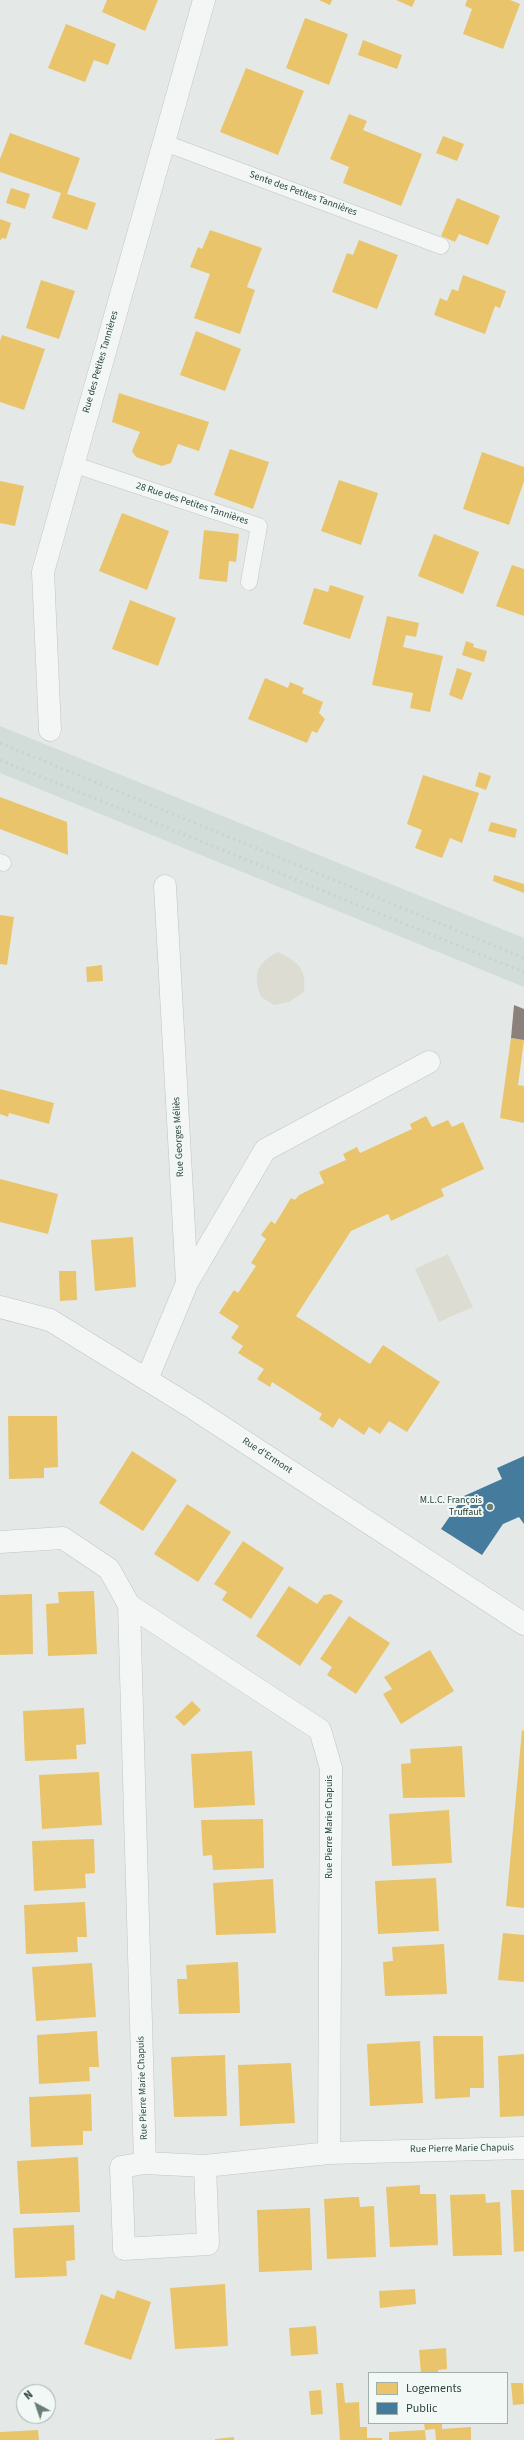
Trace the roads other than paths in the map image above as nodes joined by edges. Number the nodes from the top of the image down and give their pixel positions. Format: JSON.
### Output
{"nodes":[{"id":1,"x":204,"y":0,"type":"edge"},
{"id":2,"x":165,"y":143,"type":"junction"},
{"id":3,"x":441,"y":246,"type":"dead end"},
{"id":4,"x":72,"y":464,"type":"junction"},
{"id":5,"x":249,"y":582,"type":"dead end"},
{"id":6,"x":50,"y":730,"type":"dead end"},
{"id":7,"x":165,"y":886,"type":"dead end"},
{"id":8,"x":429,"y":1062,"type":"dead end"},
{"id":9,"x":187,"y":1283,"type":"junction"},
{"id":10,"x":0,"y":1307,"type":"edge"},
{"id":11,"x":147,"y":1379,"type":"junction"},
{"id":12,"x":0,"y":1542,"type":"edge"},
{"id":13,"x":129,"y":1605,"type":"junction"},
{"id":14,"x":524,"y":1624,"type":"edge"},
{"id":15,"x":524,"y":2148,"type":"edge"},
{"id":16,"x":329,"y":2153,"type":"junction"},
{"id":17,"x":145,"y":2163,"type":"junction"},
{"id":18,"x":205,"y":2166,"type":"junction"}],
"edges":[{"from":1,"to":2,"type":"street","name":"Rue des Petites Tannières"},
{"from":2,"to":3,"type":"lane","name":"Sente des Petites Tannières"},
{"from":2,"to":4,"type":"street","name":"Rue des Petites Tannières"},
{"from":4,"to":5,"type":"lane","name":"28 Rue des Petites Tannières"},
{"from":4,"to":6,"type":"street","name":"Rue des Petites Tannières"},
{"from":7,"to":9,"type":"street","name":"Rue Georges Méliès"},
{"from":8,"to":9,"type":"street"},
{"from":9,"to":11,"type":"street","name":"Rue Georges Méliès"},
{"from":10,"to":11,"type":"street","name":"Rue d'Ermont"},
{"from":11,"to":14,"type":"street","name":"Rue d'Ermont"},
{"from":12,"to":13,"type":"street","name":"Rue Pierre Marie Chapuis"},
{"from":13,"to":16,"type":"street","name":"Rue Pierre Marie Chapuis"},
{"from":13,"to":17,"type":"street","name":"Rue Pierre Marie Chapuis"},
{"from":15,"to":16,"type":"street","name":"Rue Pierre Marie Chapuis"},
{"from":16,"to":18,"type":"street","name":"Rue Pierre Marie Chapuis"},
{"from":17,"to":18,"type":"street","name":"Rue Pierre Marie Chapuis"},
{"from":17,"to":18,"type":"street","name":"Rue Pierre Marie Chapuis"}]}
